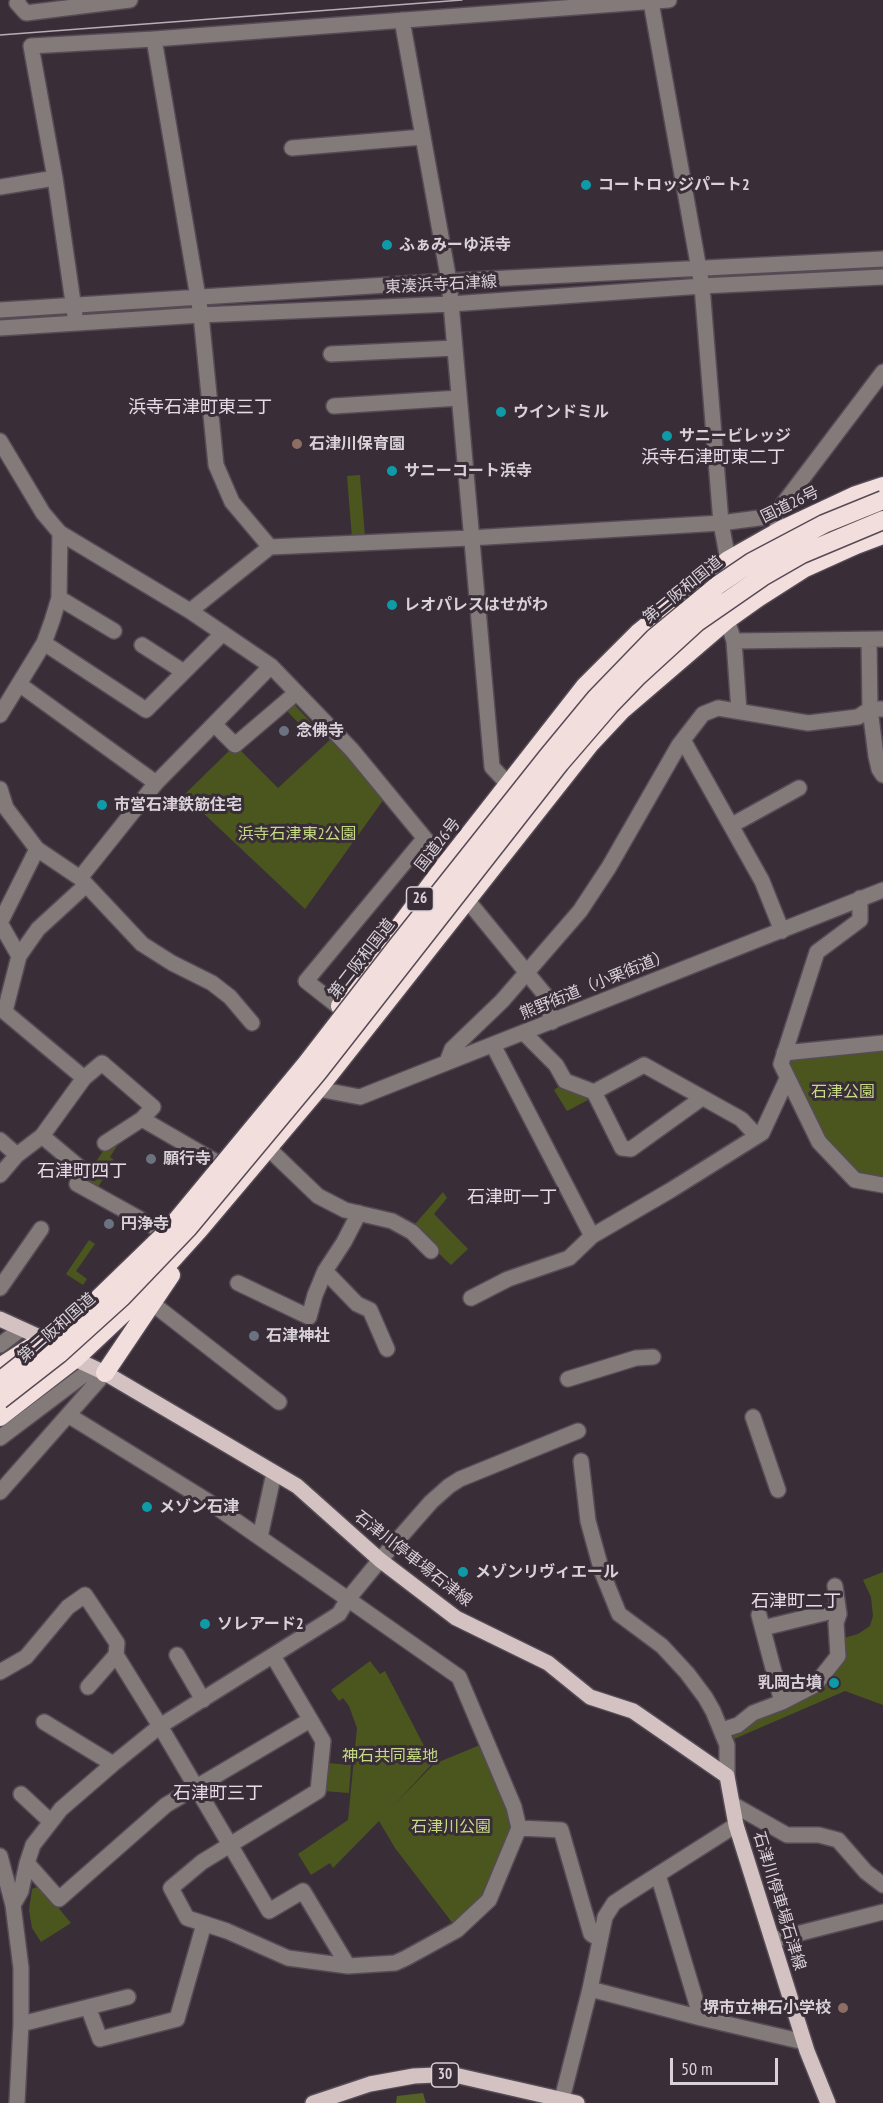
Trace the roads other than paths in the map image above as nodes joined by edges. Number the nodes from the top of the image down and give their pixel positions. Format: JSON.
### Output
{"nodes":[{"id":1,"x":18,"y":0,"type":"edge"},
{"id":2,"x":130,"y":0,"type":"edge"},
{"id":3,"x":669,"y":0,"type":"edge"},
{"id":4,"x":651,"y":2,"type":"junction"},
{"id":5,"x":402,"y":20,"type":"junction"},
{"id":6,"x":154,"y":39,"type":"junction"},
{"id":7,"x":423,"y":137,"type":"junction"},
{"id":8,"x":292,"y":148,"type":"dead end"},
{"id":9,"x":55,"y":178,"type":"junction"},
{"id":10,"x":0,"y":187,"type":"edge"},
{"id":11,"x":883,"y":259,"type":"edge"},
{"id":12,"x":698,"y":270,"type":"junction"},
{"id":13,"x":883,"y":277,"type":"edge"},
{"id":14,"x":449,"y":281,"type":"junction"},
{"id":15,"x":702,"y":286,"type":"junction"},
{"id":16,"x":198,"y":298,"type":"junction"},
{"id":17,"x":451,"y":304,"type":"junction"},
{"id":18,"x":75,"y":306,"type":"junction"},
{"id":19,"x":0,"y":310,"type":"edge"},
{"id":20,"x":201,"y":315,"type":"junction"},
{"id":21,"x":76,"y":323,"type":"junction"},
{"id":22,"x":0,"y":328,"type":"edge"},
{"id":23,"x":455,"y":348,"type":"junction"},
{"id":24,"x":331,"y":354,"type":"dead end"},
{"id":25,"x":883,"y":372,"type":"edge"},
{"id":26,"x":459,"y":398,"type":"junction"},
{"id":27,"x":334,"y":406,"type":"dead end"},
{"id":28,"x":0,"y":441,"type":"edge"},
{"id":29,"x":883,"y":486,"type":"edge"},
{"id":30,"x":883,"y":500,"type":"edge"},
{"id":31,"x":883,"y":520,"type":"edge"},
{"id":32,"x":777,"y":523,"type":"junction"},
{"id":33,"x":721,"y":524,"type":"junction"},
{"id":34,"x":60,"y":533,"type":"junction"},
{"id":35,"x":883,"y":535,"type":"edge"},
{"id":36,"x":470,"y":538,"type":"junction"},
{"id":37,"x":270,"y":547,"type":"junction"},
{"id":38,"x":728,"y":560,"type":"junction"},
{"id":39,"x":59,"y":598,"type":"junction"},
{"id":40,"x":190,"y":611,"type":"junction"},
{"id":41,"x":727,"y":620,"type":"junction"},
{"id":42,"x":114,"y":631,"type":"dead end"},
{"id":43,"x":223,"y":633,"type":"junction"},
{"id":44,"x":876,"y":640,"type":"edge"},
{"id":45,"x":734,"y":641,"type":"junction"},
{"id":46,"x":44,"y":643,"type":"junction"},
{"id":47,"x":142,"y":645,"type":"dead end"},
{"id":48,"x":271,"y":666,"type":"junction"},
{"id":49,"x":184,"y":672,"type":"junction"},
{"id":50,"x":19,"y":684,"type":"junction"},
{"id":51,"x":296,"y":693,"type":"junction"},
{"id":52,"x":877,"y":709,"type":"edge"},
{"id":53,"x":739,"y":711,"type":"junction"},
{"id":54,"x":0,"y":715,"type":"edge"},
{"id":55,"x":214,"y":724,"type":"junction"},
{"id":56,"x":683,"y":740,"type":"junction"},
{"id":57,"x":883,"y":775,"type":"edge"},
{"id":58,"x":156,"y":783,"type":"junction"},
{"id":59,"x":508,"y":784,"type":"junction"},
{"id":60,"x":799,"y":788,"type":"dead end"},
{"id":61,"x":0,"y":789,"type":"edge"},
{"id":62,"x":732,"y":825,"type":"junction"},
{"id":63,"x":424,"y":839,"type":"junction"},
{"id":64,"x":37,"y":849,"type":"junction"},
{"id":65,"x":446,"y":864,"type":"junction"},
{"id":66,"x":83,"y":882,"type":"junction"},
{"id":67,"x":883,"y":890,"type":"edge"},
{"id":68,"x":860,"y":898,"type":"junction"},
{"id":69,"x":468,"y":901,"type":"junction"},
{"id":70,"x":782,"y":932,"type":"junction"},
{"id":71,"x":19,"y":957,"type":"junction"},
{"id":72,"x":527,"y":971,"type":"junction"},
{"id":73,"x":339,"y":1007,"type":"junction"},
{"id":74,"x":2,"y":1009,"type":"edge"},
{"id":75,"x":252,"y":1023,"type":"dead end"},
{"id":76,"x":552,"y":1023,"type":"junction"},
{"id":77,"x":524,"y":1033,"type":"junction"},
{"id":78,"x":883,"y":1043,"type":"edge"},
{"id":79,"x":493,"y":1045,"type":"junction"},
{"id":80,"x":784,"y":1053,"type":"junction"},
{"id":81,"x":447,"y":1062,"type":"junction"},
{"id":82,"x":84,"y":1078,"type":"junction"},
{"id":83,"x":787,"y":1079,"type":"junction"},
{"id":84,"x":318,"y":1089,"type":"junction"},
{"id":85,"x":594,"y":1092,"type":"junction"},
{"id":86,"x":702,"y":1098,"type":"junction"},
{"id":87,"x":142,"y":1119,"type":"junction"},
{"id":88,"x":42,"y":1136,"type":"junction"},
{"id":89,"x":757,"y":1136,"type":"junction"},
{"id":90,"x":0,"y":1140,"type":"edge"},
{"id":91,"x":105,"y":1143,"type":"dead end"},
{"id":92,"x":269,"y":1149,"type":"junction"},
{"id":93,"x":17,"y":1155,"type":"junction"},
{"id":94,"x":218,"y":1163,"type":"junction"},
{"id":95,"x":0,"y":1175,"type":"edge"},
{"id":96,"x":883,"y":1185,"type":"edge"},
{"id":97,"x":359,"y":1213,"type":"junction"},
{"id":98,"x":41,"y":1229,"type":"dead end"},
{"id":99,"x":160,"y":1230,"type":"junction"},
{"id":100,"x":200,"y":1230,"type":"junction"},
{"id":101,"x":592,"y":1236,"type":"junction"},
{"id":102,"x":431,"y":1251,"type":"dead end"},
{"id":103,"x":325,"y":1271,"type":"junction"},
{"id":104,"x":238,"y":1283,"type":"dead end"},
{"id":105,"x":0,"y":1288,"type":"edge"},
{"id":106,"x":471,"y":1298,"type":"dead end"},
{"id":107,"x":153,"y":1304,"type":"junction"},
{"id":108,"x":0,"y":1319,"type":"edge"},
{"id":109,"x":21,"y":1329,"type":"junction"},
{"id":110,"x":44,"y":1339,"type":"junction"},
{"id":111,"x":0,"y":1345,"type":"edge"},
{"id":112,"x":387,"y":1349,"type":"dead end"},
{"id":113,"x":653,"y":1357,"type":"dead end"},
{"id":114,"x":75,"y":1359,"type":"junction"},
{"id":115,"x":0,"y":1367,"type":"edge"},
{"id":116,"x":99,"y":1371,"type":"junction"},
{"id":117,"x":568,"y":1379,"type":"dead end"},
{"id":118,"x":0,"y":1381,"type":"edge"},
{"id":119,"x":59,"y":1393,"type":"junction"},
{"id":120,"x":0,"y":1400,"type":"edge"},
{"id":121,"x":279,"y":1402,"type":"dead end"},
{"id":122,"x":68,"y":1415,"type":"junction"},
{"id":123,"x":0,"y":1417,"type":"edge"},
{"id":124,"x":753,"y":1417,"type":"dead end"},
{"id":125,"x":578,"y":1431,"type":"dead end"},
{"id":126,"x":0,"y":1438,"type":"edge"},
{"id":127,"x":581,"y":1461,"type":"dead end"},
{"id":128,"x":274,"y":1473,"type":"junction"},
{"id":129,"x":778,"y":1490,"type":"dead end"},
{"id":130,"x":0,"y":1492,"type":"edge"},
{"id":131,"x":260,"y":1537,"type":"junction"},
{"id":132,"x":380,"y":1560,"type":"junction"},
{"id":133,"x":835,"y":1586,"type":"dead end"},
{"id":134,"x":348,"y":1599,"type":"junction"},
{"id":135,"x":837,"y":1610,"type":"junction"},
{"id":136,"x":116,"y":1655,"type":"junction"},
{"id":137,"x":177,"y":1655,"type":"dead end"},
{"id":138,"x":273,"y":1656,"type":"junction"},
{"id":139,"x":0,"y":1672,"type":"edge"},
{"id":140,"x":88,"y":1688,"type":"dead end"},
{"id":141,"x":203,"y":1700,"type":"junction"},
{"id":142,"x":782,"y":1702,"type":"junction"},
{"id":143,"x":310,"y":1720,"type":"junction"},
{"id":144,"x":44,"y":1722,"type":"dead end"},
{"id":145,"x":160,"y":1726,"type":"junction"},
{"id":146,"x":722,"y":1730,"type":"junction"},
{"id":147,"x":113,"y":1764,"type":"junction"},
{"id":148,"x":727,"y":1776,"type":"junction"},
{"id":149,"x":196,"y":1787,"type":"junction"},
{"id":150,"x":21,"y":1794,"type":"dead end"},
{"id":151,"x":734,"y":1805,"type":"junction"},
{"id":152,"x":51,"y":1822,"type":"junction"},
{"id":153,"x":736,"y":1825,"type":"junction"},
{"id":154,"x":519,"y":1828,"type":"junction"},
{"id":155,"x":230,"y":1845,"type":"junction"},
{"id":156,"x":0,"y":1856,"type":"edge"},
{"id":157,"x":27,"y":1863,"type":"junction"},
{"id":158,"x":658,"y":1875,"type":"junction"},
{"id":159,"x":883,"y":1885,"type":"edge"},
{"id":160,"x":13,"y":1905,"type":"junction"},
{"id":161,"x":883,"y":1912,"type":"edge"},
{"id":162,"x":204,"y":1924,"type":"junction"},
{"id":163,"x":599,"y":1939,"type":"junction"},
{"id":164,"x":773,"y":1940,"type":"junction"},
{"id":165,"x":348,"y":1966,"type":"junction"},
{"id":166,"x":590,"y":1989,"type":"junction"},
{"id":167,"x":128,"y":1997,"type":"dead end"},
{"id":168,"x":88,"y":2007,"type":"junction"},
{"id":169,"x":701,"y":2018,"type":"junction"},
{"id":170,"x":21,"y":2024,"type":"junction"},
{"id":171,"x":804,"y":2042,"type":"junction"},
{"id":172,"x":561,"y":2101,"type":"edge"},
{"id":173,"x":17,"y":2103,"type":"edge"},
{"id":174,"x":313,"y":2103,"type":"edge"},
{"id":175,"x":577,"y":2103,"type":"edge"},
{"id":176,"x":828,"y":2103,"type":"edge"}],
"edges":[{"from":1,"to":2,"type":"street"},
{"from":3,"to":4,"type":"street"},
{"from":4,"to":5,"type":"street"},
{"from":4,"to":12,"type":"street"},
{"from":5,"to":6,"type":"street"},
{"from":5,"to":7,"type":"street"},
{"from":6,"to":9,"type":"street"},
{"from":6,"to":16,"type":"street"},
{"from":7,"to":8,"type":"street"},
{"from":7,"to":14,"type":"street"},
{"from":9,"to":10,"type":"street"},
{"from":9,"to":18,"type":"street"},
{"from":11,"to":12,"type":"street","name":"東湊浜寺石津線"},
{"from":12,"to":14,"type":"street","name":"東湊浜寺石津線"},
{"from":12,"to":15,"type":"street"},
{"from":13,"to":15,"type":"street","name":"東湊浜寺石津線"},
{"from":14,"to":16,"type":"street","name":"東湊浜寺石津線"},
{"from":14,"to":17,"type":"street"},
{"from":15,"to":17,"type":"street","name":"東湊浜寺石津線"},
{"from":15,"to":33,"type":"street"},
{"from":16,"to":18,"type":"street","name":"東湊浜寺石津線"},
{"from":16,"to":20,"type":"street"},
{"from":17,"to":20,"type":"street","name":"東湊浜寺石津線"},
{"from":17,"to":23,"type":"street"},
{"from":18,"to":19,"type":"street","name":"東湊浜寺石津線"},
{"from":18,"to":21,"type":"street"},
{"from":20,"to":21,"type":"street","name":"東湊浜寺石津線"},
{"from":20,"to":37,"type":"street"},
{"from":21,"to":22,"type":"street","name":"東湊浜寺石津線"},
{"from":23,"to":24,"type":"street"},
{"from":23,"to":26,"type":"street"},
{"from":25,"to":32,"type":"street"},
{"from":26,"to":27,"type":"street"},
{"from":26,"to":36,"type":"street"},
{"from":28,"to":34,"type":"street"},
{"from":29,"to":32,"type":"highway","name":"国道26号","number":"26"},
{"from":30,"to":118,"type":"highway","name":"第二阪和国道","number":"26","bridge":true},
{"from":31,"to":120,"type":"highway","name":"第二阪和国道","number":"26","bridge":true},
{"from":32,"to":33,"type":"street"},
{"from":32,"to":38,"type":"highway","name":"国道26号","number":"26"},
{"from":33,"to":36,"type":"street"},
{"from":33,"to":38,"type":"street"},
{"from":34,"to":39,"type":"street"},
{"from":34,"to":40,"type":"street"},
{"from":35,"to":41,"type":"highway","number":"26"},
{"from":36,"to":37,"type":"street"},
{"from":36,"to":59,"type":"street"},
{"from":37,"to":40,"type":"street"},
{"from":38,"to":59,"type":"highway","name":"国道26号","number":"26"},
{"from":39,"to":42,"type":"street"},
{"from":39,"to":46,"type":"street"},
{"from":40,"to":43,"type":"street"},
{"from":41,"to":45,"type":"street"},
{"from":41,"to":69,"type":"highway","number":"26"},
{"from":43,"to":48,"type":"street"},
{"from":43,"to":49,"type":"street"},
{"from":44,"to":45,"type":"street"},
{"from":44,"to":52,"type":"street"},
{"from":45,"to":53,"type":"street"},
{"from":46,"to":49,"type":"street"},
{"from":46,"to":50,"type":"street"},
{"from":47,"to":49,"type":"street"},
{"from":48,"to":51,"type":"street"},
{"from":48,"to":55,"type":"street"},
{"from":50,"to":54,"type":"street"},
{"from":50,"to":58,"type":"street"},
{"from":51,"to":55,"type":"street"},
{"from":51,"to":63,"type":"street"},
{"from":52,"to":53,"type":"street"},
{"from":52,"to":57,"type":"street"},
{"from":53,"to":56,"type":"street"},
{"from":55,"to":58,"type":"street"},
{"from":56,"to":62,"type":"street"},
{"from":56,"to":72,"type":"street"},
{"from":58,"to":66,"type":"street"},
{"from":59,"to":65,"type":"highway","name":"国道26号","number":"26"},
{"from":60,"to":62,"type":"street"},
{"from":61,"to":64,"type":"street"},
{"from":62,"to":70,"type":"street"},
{"from":63,"to":65,"type":"street"},
{"from":63,"to":73,"type":"street"},
{"from":64,"to":66,"type":"street"},
{"from":64,"to":71,"type":"street"},
{"from":65,"to":69,"type":"street"},
{"from":65,"to":73,"type":"highway","name":"国道26号","number":"26"},
{"from":66,"to":71,"type":"street"},
{"from":66,"to":75,"type":"street"},
{"from":67,"to":68,"type":"street","name":"熊野街道（小栗街道）"},
{"from":68,"to":70,"type":"street","name":"熊野街道（小栗街道）"},
{"from":68,"to":80,"type":"street"},
{"from":69,"to":72,"type":"street"},
{"from":69,"to":84,"type":"highway","number":"26"},
{"from":70,"to":76,"type":"street","name":"熊野街道（小栗街道）"},
{"from":71,"to":74,"type":"street"},
{"from":72,"to":76,"type":"street"},
{"from":72,"to":81,"type":"street"},
{"from":73,"to":94,"type":"highway","name":"国道26号","number":"26"},
{"from":74,"to":82,"type":"street"},
{"from":76,"to":77,"type":"street","name":"熊野街道（小栗街道）"},
{"from":77,"to":79,"type":"street","name":"熊野街道（小栗街道）"},
{"from":77,"to":85,"type":"street"},
{"from":78,"to":80,"type":"street"},
{"from":79,"to":81,"type":"street","name":"熊野街道（小栗街道）"},
{"from":79,"to":101,"type":"street"},
{"from":80,"to":83,"type":"street"},
{"from":81,"to":84,"type":"street","name":"熊野街道（小栗街道）"},
{"from":82,"to":87,"type":"street"},
{"from":82,"to":88,"type":"street"},
{"from":83,"to":89,"type":"street"},
{"from":83,"to":96,"type":"street"},
{"from":84,"to":92,"type":"highway","number":"26"},
{"from":85,"to":86,"type":"street"},
{"from":85,"to":86,"type":"street"},
{"from":86,"to":89,"type":"street"},
{"from":87,"to":91,"type":"street"},
{"from":87,"to":94,"type":"street"},
{"from":88,"to":93,"type":"street"},
{"from":88,"to":99,"type":"street"},
{"from":89,"to":101,"type":"street"},
{"from":90,"to":93,"type":"street"},
{"from":92,"to":97,"type":"street"},
{"from":92,"to":100,"type":"highway","number":"26"},
{"from":93,"to":95,"type":"street"},
{"from":94,"to":99,"type":"highway","name":"国道26号","number":"26"},
{"from":97,"to":102,"type":"street"},
{"from":97,"to":103,"type":"street"},
{"from":98,"to":105,"type":"street"},
{"from":99,"to":110,"type":"highway","name":"国道26号","number":"26"},
{"from":100,"to":107,"type":"highway"},
{"from":100,"to":114,"type":"highway","number":"26"},
{"from":101,"to":106,"type":"street"},
{"from":103,"to":104,"type":"street"},
{"from":103,"to":112,"type":"street"},
{"from":107,"to":116,"type":"highway"},
{"from":107,"to":121,"type":"street"},
{"from":108,"to":109,"type":"main road","name":"石津川停車場石津線"},
{"from":109,"to":110,"type":"main road","name":"石津川停車場石津線"},
{"from":109,"to":111,"type":"street"},
{"from":110,"to":114,"type":"main road","name":"石津川停車場石津線"},
{"from":110,"to":115,"type":"highway","name":"国道26号","number":"26"},
{"from":113,"to":117,"type":"street"},
{"from":114,"to":116,"type":"main road","name":"石津川停車場石津線"},
{"from":114,"to":119,"type":"street"},
{"from":114,"to":123,"type":"highway","number":"26"},
{"from":116,"to":119,"type":"street"},
{"from":116,"to":122,"type":"street"},
{"from":116,"to":128,"type":"main road","name":"石津川停車場石津線"},
{"from":119,"to":126,"type":"street"},
{"from":122,"to":130,"type":"street"},
{"from":122,"to":131,"type":"street"},
{"from":124,"to":129,"type":"street"},
{"from":125,"to":132,"type":"street"},
{"from":127,"to":146,"type":"street"},
{"from":128,"to":131,"type":"street"},
{"from":128,"to":132,"type":"main road","name":"石津川停車場石津線"},
{"from":131,"to":134,"type":"street"},
{"from":132,"to":134,"type":"street"},
{"from":132,"to":148,"type":"main road","name":"石津川停車場石津線"},
{"from":133,"to":135,"type":"street"},
{"from":134,"to":138,"type":"street"},
{"from":134,"to":154,"type":"street"},
{"from":135,"to":142,"type":"street"},
{"from":135,"to":142,"type":"street"},
{"from":136,"to":139,"type":"street"},
{"from":136,"to":140,"type":"street"},
{"from":136,"to":145,"type":"street"},
{"from":137,"to":141,"type":"street"},
{"from":138,"to":141,"type":"street"},
{"from":138,"to":143,"type":"street"},
{"from":141,"to":145,"type":"street"},
{"from":142,"to":146,"type":"street"},
{"from":143,"to":149,"type":"street"},
{"from":143,"to":155,"type":"street"},
{"from":144,"to":147,"type":"street"},
{"from":145,"to":147,"type":"street"},
{"from":145,"to":149,"type":"street"},
{"from":146,"to":148,"type":"street"},
{"from":147,"to":152,"type":"street"},
{"from":148,"to":151,"type":"main road","name":"石津川停車場石津線"},
{"from":149,"to":155,"type":"street"},
{"from":149,"to":157,"type":"street"},
{"from":150,"to":152,"type":"street"},
{"from":151,"to":153,"type":"main road","name":"石津川停車場石津線"},
{"from":151,"to":159,"type":"street"},
{"from":152,"to":157,"type":"street"},
{"from":153,"to":158,"type":"street"},
{"from":153,"to":164,"type":"main road","name":"石津川停車場石津線"},
{"from":154,"to":163,"type":"street"},
{"from":154,"to":165,"type":"street"},
{"from":155,"to":162,"type":"street"},
{"from":155,"to":165,"type":"street"},
{"from":156,"to":160,"type":"street"},
{"from":157,"to":160,"type":"street"},
{"from":158,"to":163,"type":"street"},
{"from":158,"to":169,"type":"street"},
{"from":160,"to":170,"type":"street"},
{"from":161,"to":164,"type":"street"},
{"from":162,"to":165,"type":"street"},
{"from":162,"to":168,"type":"street"},
{"from":163,"to":166,"type":"street"},
{"from":164,"to":171,"type":"main road","name":"石津川停車場石津線"},
{"from":166,"to":169,"type":"street"},
{"from":166,"to":172,"type":"street"},
{"from":167,"to":168,"type":"street"},
{"from":168,"to":170,"type":"street"},
{"from":169,"to":171,"type":"street"},
{"from":170,"to":173,"type":"street"},
{"from":171,"to":176,"type":"main road","name":"石津川停車場石津線"},
{"from":172,"to":174,"type":"main road","number":"30"},
{"from":172,"to":175,"type":"main road","number":"30"}]}
